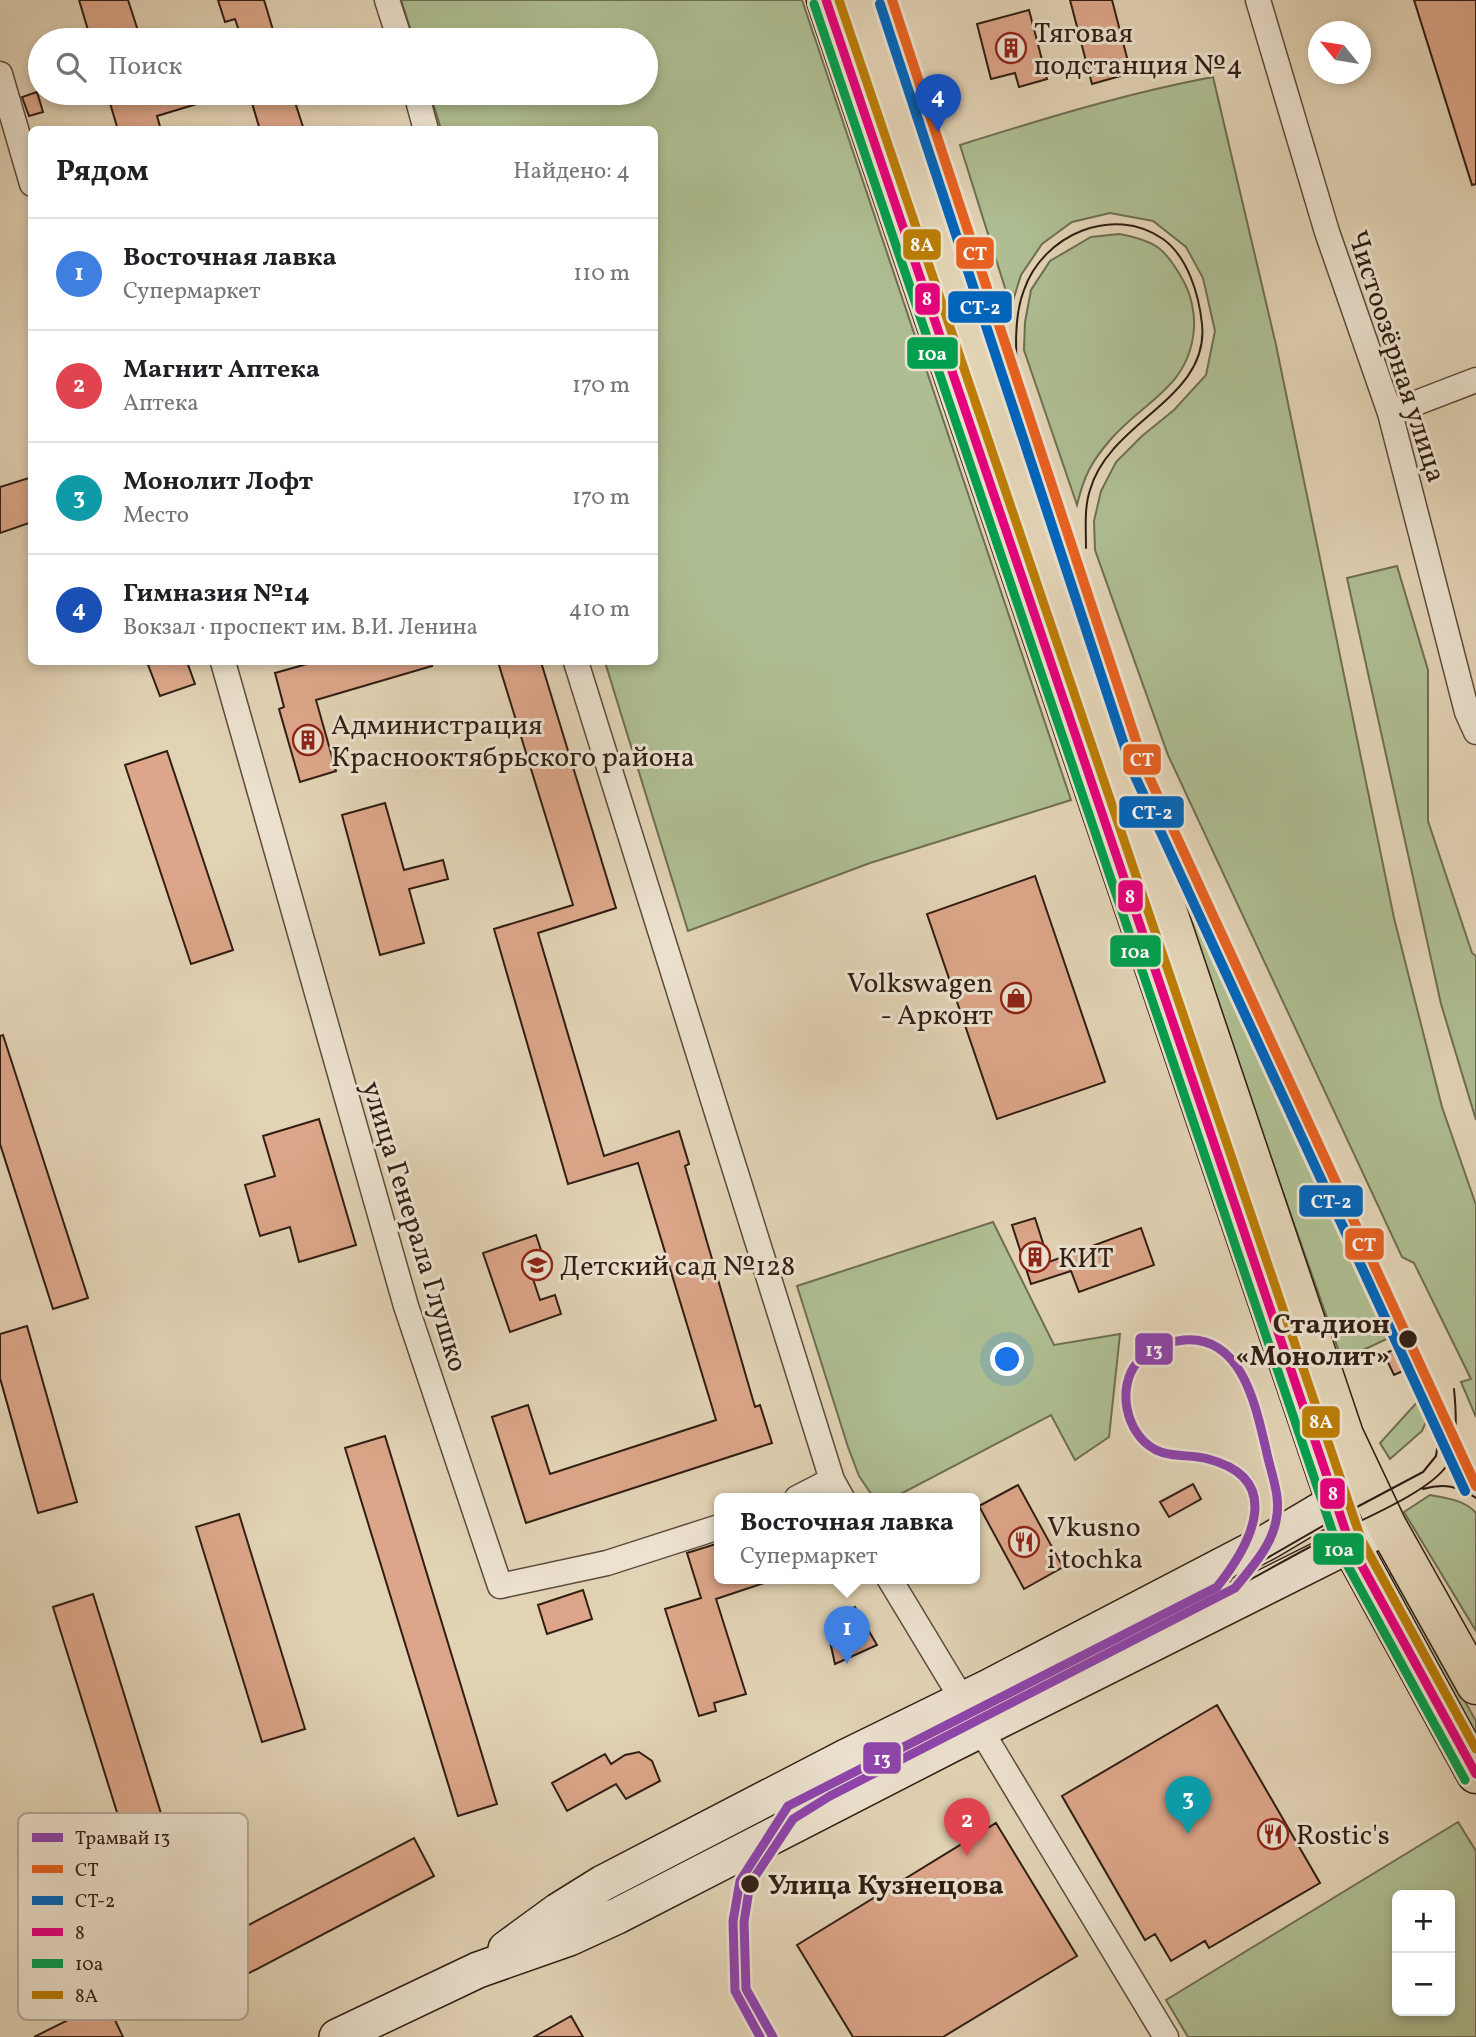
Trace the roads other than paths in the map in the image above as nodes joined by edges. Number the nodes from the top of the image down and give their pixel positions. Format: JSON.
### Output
{"nodes":[{"id":1,"x":387,"y":0,"type":"edge"},
{"id":2,"x":826,"y":0,"type":"edge"},
{"id":3,"x":864,"y":0,"type":"edge"},
{"id":4,"x":1258,"y":0,"type":"edge"},
{"id":5,"x":396,"y":28,"type":"edge"},
{"id":6,"x":0,"y":74,"type":"edge"},
{"id":7,"x":419,"y":105,"type":"edge"},
{"id":8,"x":425,"y":126,"type":"edge"},
{"id":9,"x":28,"y":170,"type":"edge"},
{"id":10,"x":1476,"y":380,"type":"edge"},
{"id":11,"x":1390,"y":413,"type":"junction"},
{"id":12,"x":224,"y":665,"type":"edge"},
{"id":13,"x":577,"y":665,"type":"edge"},
{"id":14,"x":1476,"y":732,"type":"edge"},
{"id":15,"x":837,"y":1489,"type":"edge"},
{"id":16,"x":819,"y":1493,"type":"edge"},
{"id":17,"x":1350,"y":1493,"type":"junction"},
{"id":18,"x":1387,"y":1526,"type":"junction"},
{"id":19,"x":714,"y":1529,"type":"edge"},
{"id":20,"x":1350,"y":1545,"type":"junction"},
{"id":21,"x":894,"y":1584,"type":"edge"},
{"id":22,"x":1476,"y":1685,"type":"edge"},
{"id":23,"x":962,"y":1700,"type":"junction"},
{"id":24,"x":980,"y":1730,"type":"junction"},
{"id":25,"x":1476,"y":1774,"type":"edge"},
{"id":26,"x":478,"y":1970,"type":"junction"},
{"id":27,"x":337,"y":2037,"type":"edge"},
{"id":28,"x":1166,"y":2037,"type":"edge"}],
"edges":[{"from":1,"to":5,"type":"street"},
{"from":2,"to":17,"type":"main road"},
{"from":3,"to":17,"type":"main road"},
{"from":4,"to":11,"type":"street","name":"Чистоозёрная улица"},
{"from":6,"to":9,"type":"street"},
{"from":7,"to":8,"type":"street"},
{"from":10,"to":11,"type":"street"},
{"from":11,"to":14,"type":"street","name":"Чистоозёрная улица"},
{"from":12,"to":19,"type":"street","name":"улица Генерала Глушко"},
{"from":13,"to":15,"type":"street"},
{"from":15,"to":16,"type":"street"},
{"from":17,"to":18,"type":"main road"},
{"from":17,"to":20,"type":"main road"},
{"from":17,"to":23,"type":"street"},
{"from":18,"to":20,"type":"street"},
{"from":18,"to":22,"type":"main road"},
{"from":20,"to":24,"type":"street"},
{"from":20,"to":25,"type":"main road"},
{"from":21,"to":23,"type":"street"},
{"from":23,"to":24,"type":"street"},
{"from":23,"to":26,"type":"street"},
{"from":24,"to":26,"type":"street"},
{"from":24,"to":28,"type":"street"},
{"from":26,"to":27,"type":"street"}]}
